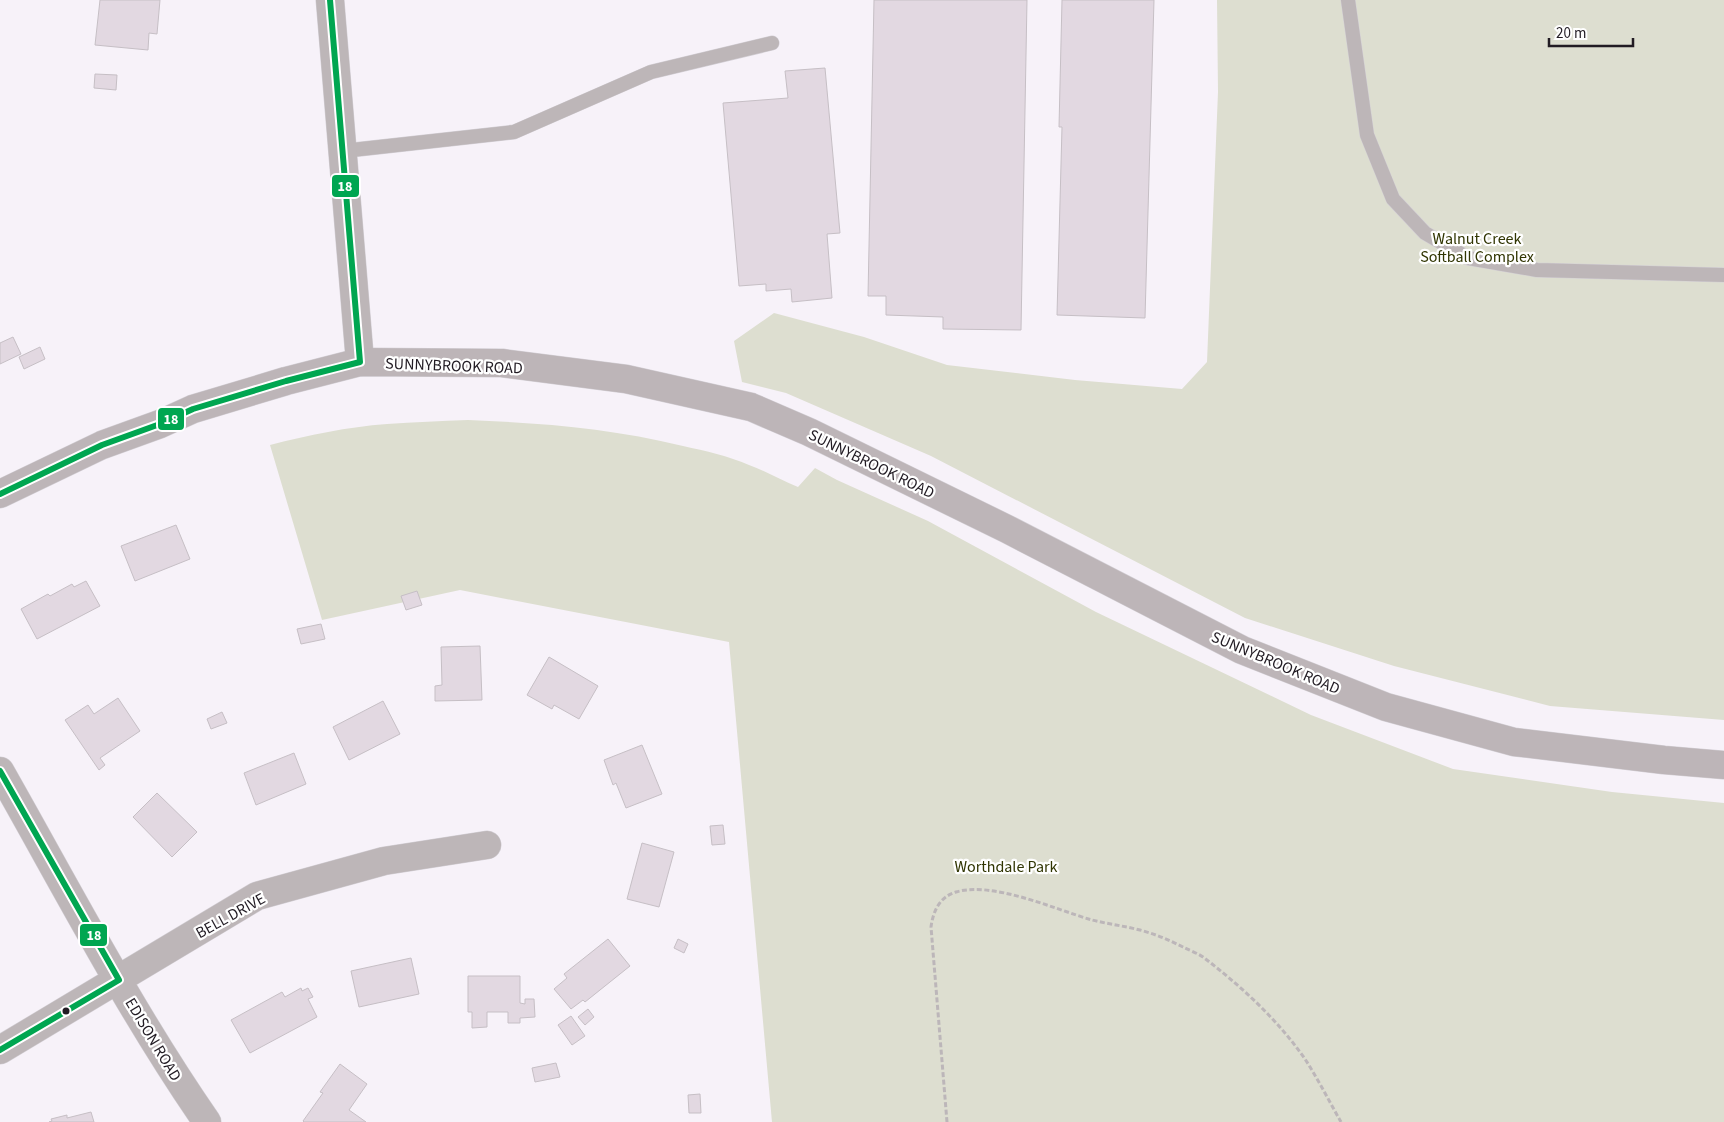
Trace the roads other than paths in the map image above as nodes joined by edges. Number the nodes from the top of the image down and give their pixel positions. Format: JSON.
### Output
{"nodes":[{"id":1,"x":330,"y":0,"type":"edge"},
{"id":2,"x":1348,"y":0,"type":"edge"},
{"id":3,"x":772,"y":43,"type":"dead end"},
{"id":4,"x":342,"y":151,"type":"junction"},
{"id":5,"x":1724,"y":275,"type":"edge"},
{"id":6,"x":360,"y":362,"type":"junction"},
{"id":7,"x":0,"y":494,"type":"edge"},
{"id":8,"x":1724,"y":765,"type":"edge"},
{"id":9,"x":0,"y":770,"type":"edge"},
{"id":10,"x":486,"y":845,"type":"dead end"},
{"id":11,"x":119,"y":980,"type":"junction"},
{"id":12,"x":0,"y":1050,"type":"edge"},
{"id":13,"x":207,"y":1122,"type":"edge"}],
"edges":[{"from":1,"to":4,"type":"street"},
{"from":2,"to":5,"type":"lane"},
{"from":3,"to":4,"type":"lane"},
{"from":4,"to":6,"type":"street"},
{"from":6,"to":7,"type":"main road","name":"SUNNYBROOK ROAD"},
{"from":6,"to":8,"type":"main road","name":"SUNNYBROOK ROAD"},
{"from":9,"to":11,"type":"street","name":"EDISON ROAD"},
{"from":10,"to":11,"type":"street","name":"BELL DRIVE"},
{"from":11,"to":12,"type":"street","name":"BELL DRIVE"},
{"from":11,"to":13,"type":"street","name":"EDISON ROAD"}]}
